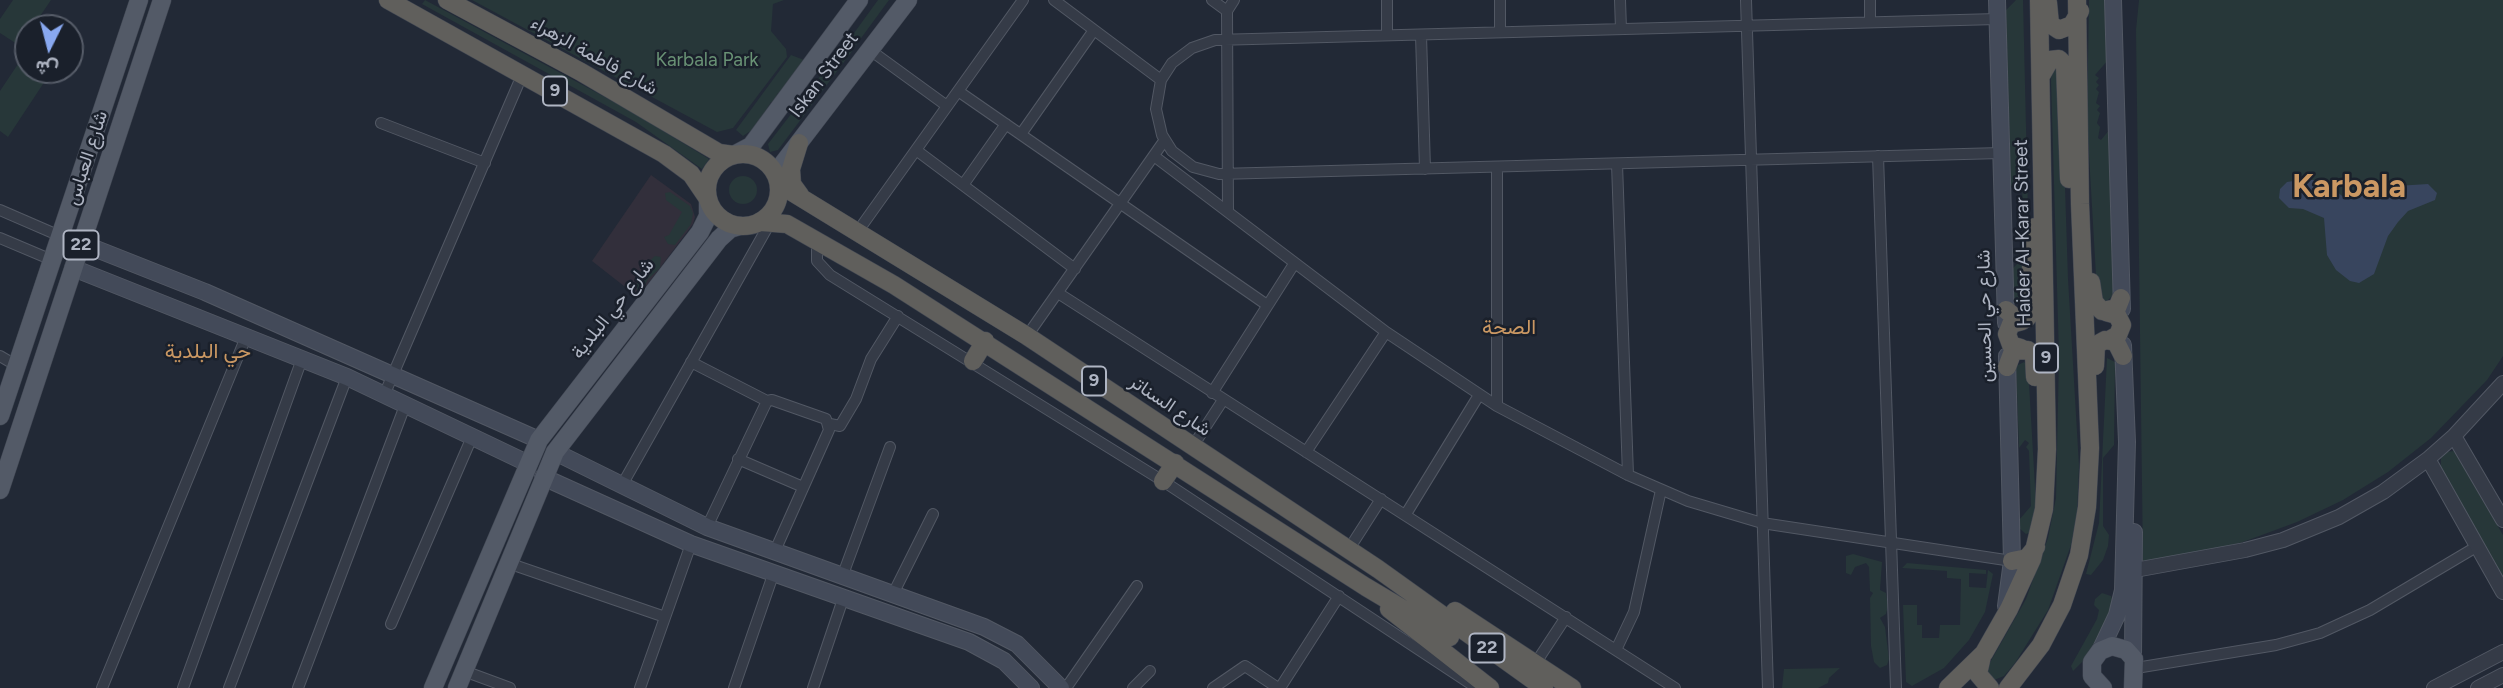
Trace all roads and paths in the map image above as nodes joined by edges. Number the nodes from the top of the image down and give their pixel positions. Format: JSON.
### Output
{"nodes":[{"id":1,"x":139,"y":0,"type":"edge"},
{"id":2,"x":162,"y":0,"type":"edge"},
{"id":3,"x":447,"y":0,"type":"edge"},
{"id":4,"x":859,"y":0,"type":"edge"},
{"id":5,"x":908,"y":0,"type":"edge"},
{"id":6,"x":1023,"y":0,"type":"edge"},
{"id":7,"x":1054,"y":0,"type":"edge"},
{"id":8,"x":1212,"y":0,"type":"edge"},
{"id":9,"x":1234,"y":0,"type":"edge"},
{"id":10,"x":1387,"y":0,"type":"edge"},
{"id":11,"x":1500,"y":0,"type":"edge"},
{"id":12,"x":1620,"y":0,"type":"edge"},
{"id":13,"x":1746,"y":0,"type":"edge"},
{"id":14,"x":1870,"y":0,"type":"edge"},
{"id":15,"x":1997,"y":0,"type":"edge"},
{"id":16,"x":2039,"y":0,"type":"edge"},
{"id":17,"x":2048,"y":0,"type":"edge"},
{"id":18,"x":2113,"y":0,"type":"edge"},
{"id":19,"x":394,"y":1,"type":"edge"},
{"id":20,"x":2080,"y":5,"type":"edge"},
{"id":21,"x":416,"y":7,"type":"edge"},
{"id":22,"x":1227,"y":11,"type":"junction"},
{"id":23,"x":1997,"y":19,"type":"junction"},
{"id":24,"x":1870,"y":22,"type":"junction"},
{"id":25,"x":1747,"y":26,"type":"junction"},
{"id":26,"x":1621,"y":29,"type":"junction"},
{"id":27,"x":1094,"y":30,"type":"junction"},
{"id":28,"x":1500,"y":32,"type":"junction"},
{"id":29,"x":1421,"y":34,"type":"junction"},
{"id":30,"x":1387,"y":35,"type":"junction"},
{"id":31,"x":1227,"y":40,"type":"junction"},
{"id":32,"x":870,"y":50,"type":"junction"},
{"id":33,"x":523,"y":73,"type":"junction"},
{"id":34,"x":2042,"y":74,"type":"junction"},
{"id":35,"x":1161,"y":80,"type":"junction"},
{"id":36,"x":958,"y":91,"type":"junction"},
{"id":37,"x":947,"y":106,"type":"junction"},
{"id":38,"x":381,"y":123,"type":"dead end"},
{"id":39,"x":1006,"y":124,"type":"junction"},
{"id":40,"x":1021,"y":134,"type":"junction"},
{"id":41,"x":1164,"y":141,"type":"junction"},
{"id":42,"x":799,"y":143,"type":"junction"},
{"id":43,"x":916,"y":150,"type":"junction"},
{"id":44,"x":2001,"y":153,"type":"junction"},
{"id":45,"x":727,"y":154,"type":"junction"},
{"id":46,"x":1154,"y":156,"type":"junction"},
{"id":47,"x":1878,"y":156,"type":"junction"},
{"id":48,"x":1751,"y":160,"type":"junction"},
{"id":49,"x":485,"y":163,"type":"junction"},
{"id":50,"x":1617,"y":164,"type":"junction"},
{"id":51,"x":1497,"y":167,"type":"junction"},
{"id":52,"x":1425,"y":169,"type":"junction"},
{"id":53,"x":1228,"y":174,"type":"junction"},
{"id":54,"x":777,"y":178,"type":"junction"},
{"id":55,"x":963,"y":185,"type":"junction"},
{"id":56,"x":2043,"y":192,"type":"junction"},
{"id":57,"x":708,"y":199,"type":"junction"},
{"id":58,"x":805,"y":200,"type":"junction"},
{"id":59,"x":1121,"y":204,"type":"junction"},
{"id":60,"x":2081,"y":204,"type":"junction"},
{"id":61,"x":0,"y":210,"type":"edge"},
{"id":62,"x":1228,"y":212,"type":"junction"},
{"id":63,"x":766,"y":221,"type":"junction"},
{"id":64,"x":740,"y":226,"type":"junction"},
{"id":65,"x":858,"y":231,"type":"junction"},
{"id":66,"x":60,"y":236,"type":"junction"},
{"id":67,"x":0,"y":238,"type":"edge"},
{"id":68,"x":817,"y":241,"type":"junction"},
{"id":69,"x":81,"y":243,"type":"junction"},
{"id":70,"x":2082,"y":253,"type":"junction"},
{"id":71,"x":52,"y":260,"type":"junction"},
{"id":72,"x":907,"y":263,"type":"junction"},
{"id":73,"x":1294,"y":264,"type":"junction"},
{"id":74,"x":73,"y":268,"type":"junction"},
{"id":75,"x":1075,"y":269,"type":"junction"},
{"id":76,"x":940,"y":284,"type":"junction"},
{"id":77,"x":894,"y":285,"type":"junction"},
{"id":78,"x":1058,"y":293,"type":"junction"},
{"id":79,"x":2122,"y":298,"type":"junction"},
{"id":80,"x":925,"y":304,"type":"junction"},
{"id":81,"x":1267,"y":305,"type":"junction"},
{"id":82,"x":2006,"y":310,"type":"junction"},
{"id":83,"x":2106,"y":312,"type":"junction"},
{"id":84,"x":898,"y":316,"type":"junction"},
{"id":85,"x":2022,"y":321,"type":"junction"},
{"id":86,"x":2122,"y":325,"type":"junction"},
{"id":87,"x":1385,"y":332,"type":"junction"},
{"id":88,"x":2007,"y":334,"type":"junction"},
{"id":89,"x":246,"y":337,"type":"junction"},
{"id":90,"x":1027,"y":337,"type":"junction"},
{"id":91,"x":615,"y":340,"type":"junction"},
{"id":92,"x":2109,"y":340,"type":"junction"},
{"id":93,"x":985,"y":341,"type":"junction"},
{"id":94,"x":2021,"y":348,"type":"junction"},
{"id":95,"x":633,"y":351,"type":"junction"},
{"id":96,"x":603,"y":355,"type":"junction"},
{"id":97,"x":2123,"y":356,"type":"junction"},
{"id":98,"x":302,"y":359,"type":"junction"},
{"id":99,"x":972,"y":361,"type":"junction"},
{"id":100,"x":691,"y":362,"type":"junction"},
{"id":101,"x":5,"y":363,"type":"edge"},
{"id":102,"x":621,"y":367,"type":"junction"},
{"id":103,"x":2007,"y":367,"type":"junction"},
{"id":104,"x":394,"y":374,"type":"junction"},
{"id":105,"x":347,"y":377,"type":"junction"},
{"id":106,"x":2503,"y":383,"type":"edge"},
{"id":107,"x":385,"y":393,"type":"junction"},
{"id":108,"x":1212,"y":393,"type":"junction"},
{"id":109,"x":1479,"y":395,"type":"junction"},
{"id":110,"x":1223,"y":400,"type":"junction"},
{"id":111,"x":767,"y":401,"type":"junction"},
{"id":112,"x":407,"y":403,"type":"junction"},
{"id":113,"x":1497,"y":406,"type":"junction"},
{"id":114,"x":0,"y":416,"type":"edge"},
{"id":115,"x":2047,"y":422,"type":"junction"},
{"id":116,"x":830,"y":424,"type":"junction"},
{"id":117,"x":2454,"y":436,"type":"junction"},
{"id":118,"x":471,"y":437,"type":"junction"},
{"id":119,"x":539,"y":440,"type":"junction"},
{"id":120,"x":2127,"y":442,"type":"junction"},
{"id":121,"x":1193,"y":446,"type":"junction"},
{"id":122,"x":890,"y":447,"type":"dead end"},
{"id":123,"x":2090,"y":448,"type":"junction"},
{"id":124,"x":1306,"y":452,"type":"junction"},
{"id":125,"x":555,"y":453,"type":"junction"},
{"id":126,"x":738,"y":459,"type":"junction"},
{"id":127,"x":2428,"y":459,"type":"junction"},
{"id":128,"x":527,"y":463,"type":"junction"},
{"id":129,"x":1175,"y":463,"type":"junction"},
{"id":130,"x":1628,"y":475,"type":"junction"},
{"id":131,"x":543,"y":477,"type":"junction"},
{"id":132,"x":1163,"y":481,"type":"junction"},
{"id":133,"x":622,"y":485,"type":"junction"},
{"id":134,"x":803,"y":487,"type":"junction"},
{"id":135,"x":0,"y":489,"type":"edge"},
{"id":136,"x":1661,"y":490,"type":"junction"},
{"id":137,"x":1381,"y":499,"type":"junction"},
{"id":138,"x":933,"y":514,"type":"dead end"},
{"id":139,"x":1406,"y":514,"type":"junction"},
{"id":140,"x":2503,"y":520,"type":"edge"},
{"id":141,"x":1762,"y":523,"type":"junction"},
{"id":142,"x":707,"y":527,"type":"junction"},
{"id":143,"x":691,"y":544,"type":"junction"},
{"id":144,"x":1891,"y":545,"type":"junction"},
{"id":145,"x":2036,"y":547,"type":"junction"},
{"id":146,"x":2476,"y":547,"type":"junction"},
{"id":147,"x":1349,"y":549,"type":"junction"},
{"id":148,"x":774,"y":553,"type":"junction"},
{"id":149,"x":2012,"y":561,"type":"junction"},
{"id":150,"x":508,"y":563,"type":"junction"},
{"id":151,"x":1378,"y":569,"type":"junction"},
{"id":152,"x":2135,"y":570,"type":"junction"},
{"id":153,"x":773,"y":575,"type":"junction"},
{"id":154,"x":842,"y":577,"type":"junction"},
{"id":155,"x":1137,"y":586,"type":"dead end"},
{"id":156,"x":1366,"y":587,"type":"junction"},
{"id":157,"x":2503,"y":592,"type":"edge"},
{"id":158,"x":893,"y":594,"type":"junction"},
{"id":159,"x":1339,"y":596,"type":"junction"},
{"id":160,"x":843,"y":599,"type":"junction"},
{"id":161,"x":1425,"y":613,"type":"junction"},
{"id":162,"x":665,"y":617,"type":"junction"},
{"id":163,"x":1566,"y":617,"type":"junction"},
{"id":164,"x":391,"y":624,"type":"dead end"},
{"id":165,"x":1998,"y":629,"type":"junction"},
{"id":166,"x":1616,"y":650,"type":"junction"},
{"id":167,"x":2100,"y":650,"type":"junction"},
{"id":168,"x":2503,"y":652,"type":"edge"},
{"id":169,"x":1984,"y":653,"type":"junction"},
{"id":170,"x":1535,"y":664,"type":"junction"},
{"id":171,"x":1150,"y":671,"type":"dead end"},
{"id":172,"x":2134,"y":672,"type":"edge"},
{"id":173,"x":2503,"y":675,"type":"edge"},
{"id":174,"x":460,"y":680,"type":"edge"},
{"id":175,"x":2009,"y":685,"type":"edge"},
{"id":176,"x":102,"y":688,"type":"edge"},
{"id":177,"x":183,"y":688,"type":"edge"},
{"id":178,"x":229,"y":688,"type":"edge"},
{"id":179,"x":298,"y":688,"type":"edge"},
{"id":180,"x":433,"y":688,"type":"edge"},
{"id":181,"x":510,"y":688,"type":"edge"},
{"id":182,"x":640,"y":688,"type":"edge"},
{"id":183,"x":734,"y":688,"type":"edge"},
{"id":184,"x":813,"y":688,"type":"edge"},
{"id":185,"x":1031,"y":688,"type":"edge"},
{"id":186,"x":1060,"y":688,"type":"edge"},
{"id":187,"x":1066,"y":688,"type":"edge"},
{"id":188,"x":1133,"y":688,"type":"edge"},
{"id":189,"x":1213,"y":688,"type":"edge"},
{"id":190,"x":1279,"y":688,"type":"edge"},
{"id":191,"x":1477,"y":688,"type":"edge"},
{"id":192,"x":1490,"y":688,"type":"edge"},
{"id":193,"x":1525,"y":688,"type":"edge"},
{"id":194,"x":1544,"y":688,"type":"edge"},
{"id":195,"x":1572,"y":688,"type":"edge"},
{"id":196,"x":1675,"y":688,"type":"edge"},
{"id":197,"x":1768,"y":688,"type":"edge"},
{"id":198,"x":1896,"y":688,"type":"edge"},
{"id":199,"x":1948,"y":688,"type":"edge"},
{"id":200,"x":1990,"y":688,"type":"edge"},
{"id":201,"x":2098,"y":688,"type":"edge"},
{"id":202,"x":2124,"y":688,"type":"edge"},
{"id":203,"x":2434,"y":688,"type":"edge"},
{"id":204,"x":2477,"y":688,"type":"edge"}],
"edges":[{"from":1,"to":66,"type":"main road","name":"شارع العباس"},
{"from":2,"to":69,"type":"main road","name":"شارع العباس","number":"22"},
{"from":3,"to":45,"type":"highway","name":"شارع فاطمة الزهراء","number":"9"},
{"from":4,"to":45,"type":"main road"},
{"from":5,"to":32,"type":"main road","name":"Iskan Street"},
{"from":6,"to":36,"type":"street"},
{"from":7,"to":27,"type":"street"},
{"from":8,"to":22,"type":"street"},
{"from":9,"to":22,"type":"street"},
{"from":10,"to":30,"type":"street"},
{"from":11,"to":28,"type":"street"},
{"from":12,"to":26,"type":"street"},
{"from":13,"to":25,"type":"street"},
{"from":14,"to":24,"type":"street"},
{"from":15,"to":23,"type":"main road","name":"شارع حي الحسين"},
{"from":16,"to":34,"type":"highway","name":"Haider Al-Karar Street","number":"9"},
{"from":17,"to":20,"type":"highway"},
{"from":18,"to":79,"type":"main road"},
{"from":19,"to":21,"type":"highway","number":"9"},
{"from":20,"to":60,"type":"highway","number":"9"},
{"from":21,"to":33,"type":"highway","number":"9"},
{"from":22,"to":31,"type":"street"},
{"from":23,"to":24,"type":"street"},
{"from":23,"to":44,"type":"main road","name":"شارع حي الحسين"},
{"from":24,"to":25,"type":"street"},
{"from":25,"to":26,"type":"street"},
{"from":25,"to":48,"type":"street"},
{"from":26,"to":28,"type":"street"},
{"from":27,"to":35,"type":"street"},
{"from":27,"to":40,"type":"street"},
{"from":28,"to":29,"type":"street"},
{"from":29,"to":30,"type":"street"},
{"from":29,"to":52,"type":"street"},
{"from":30,"to":31,"type":"street"},
{"from":31,"to":35,"type":"street"},
{"from":31,"to":53,"type":"street"},
{"from":32,"to":37,"type":"street"},
{"from":32,"to":42,"type":"main road","name":"Iskan Street"},
{"from":33,"to":49,"type":"street"},
{"from":33,"to":57,"type":"highway","number":"9"},
{"from":34,"to":56,"type":"highway","name":"Haider Al-Karar Street","number":"9"},
{"from":34,"to":60,"type":"highway"},
{"from":35,"to":41,"type":"street"},
{"from":36,"to":37,"type":"street"},
{"from":36,"to":39,"type":"street"},
{"from":37,"to":43,"type":"street"},
{"from":38,"to":49,"type":"street"},
{"from":39,"to":40,"type":"street"},
{"from":39,"to":55,"type":"street"},
{"from":40,"to":59,"type":"street"},
{"from":41,"to":46,"type":"street"},
{"from":41,"to":53,"type":"street"},
{"from":42,"to":54,"type":"main road","name":"Iskan Street"},
{"from":42,"to":58,"type":"highway"},
{"from":43,"to":55,"type":"street"},
{"from":43,"to":65,"type":"street"},
{"from":44,"to":47,"type":"street"},
{"from":44,"to":82,"type":"main road","name":"شارع حي الحسين"},
{"from":45,"to":54,"type":"highway","number":"9"},
{"from":45,"to":57,"type":"highway"},
{"from":46,"to":59,"type":"street"},
{"from":46,"to":62,"type":"street"},
{"from":47,"to":48,"type":"street"},
{"from":47,"to":144,"type":"street"},
{"from":48,"to":50,"type":"street"},
{"from":48,"to":141,"type":"street"},
{"from":49,"to":104,"type":"street"},
{"from":50,"to":51,"type":"street"},
{"from":50,"to":130,"type":"street"},
{"from":51,"to":52,"type":"street"},
{"from":51,"to":113,"type":"street"},
{"from":52,"to":53,"type":"street"},
{"from":53,"to":62,"type":"street"},
{"from":54,"to":58,"type":"highway","name":"شارع السناتر","number":"9"},
{"from":54,"to":63,"type":"highway"},
{"from":55,"to":75,"type":"street"},
{"from":56,"to":85,"type":"highway"},
{"from":56,"to":115,"type":"highway","name":"Haider Al-Karar Street","number":"9"},
{"from":57,"to":64,"type":"highway","number":"9"},
{"from":57,"to":91,"type":"main road","name":"شارع حي البلدية"},
{"from":58,"to":65,"type":"highway","name":"شارع السناتر","number":"9"},
{"from":59,"to":75,"type":"street"},
{"from":59,"to":81,"type":"street"},
{"from":60,"to":70,"type":"highway","number":"9"},
{"from":61,"to":66,"type":"street"},
{"from":62,"to":73,"type":"street"},
{"from":63,"to":64,"type":"highway"},
{"from":63,"to":68,"type":"highway","number":"9"},
{"from":63,"to":100,"type":"street"},
{"from":64,"to":95,"type":"main road"},
{"from":65,"to":72,"type":"highway","name":"شارع السناتر","number":"9"},
{"from":66,"to":71,"type":"main road","name":"شارع العباس"},
{"from":67,"to":71,"type":"street"},
{"from":68,"to":77,"type":"highway","number":"9"},
{"from":68,"to":84,"type":"street"},
{"from":69,"to":74,"type":"main road","name":"شارع العباس","number":"22"},
{"from":69,"to":104,"type":"main road"},
{"from":70,"to":83,"type":"highway"},
{"from":70,"to":123,"type":"highway","number":"9"},
{"from":71,"to":101,"type":"main road","name":"شارع العباس"},
{"from":72,"to":76,"type":"highway","name":"شارع السناتر","number":"9"},
{"from":72,"to":77,"type":"highway"},
{"from":73,"to":81,"type":"street"},
{"from":73,"to":87,"type":"street"},
{"from":74,"to":89,"type":"main road"},
{"from":74,"to":135,"type":"main road","name":"شارع العباس","number":"22"},
{"from":75,"to":78,"type":"street"},
{"from":76,"to":80,"type":"highway"},
{"from":76,"to":90,"type":"highway","name":"شارع السناتر","number":"9"},
{"from":77,"to":80,"type":"highway","number":"9"},
{"from":78,"to":90,"type":"street"},
{"from":78,"to":108,"type":"street"},
{"from":79,"to":83,"type":"highway"},
{"from":79,"to":86,"type":"main road"},
{"from":80,"to":93,"type":"highway","number":"9"},
{"from":81,"to":108,"type":"street"},
{"from":82,"to":85,"type":"highway"},
{"from":82,"to":88,"type":"main road","name":"شارع حي الحسين"},
{"from":83,"to":86,"type":"highway"},
{"from":84,"to":99,"type":"street"},
{"from":84,"to":116,"type":"street"},
{"from":85,"to":88,"type":"highway"},
{"from":86,"to":92,"type":"highway"},
{"from":86,"to":97,"type":"main road"},
{"from":87,"to":109,"type":"street"},
{"from":87,"to":124,"type":"street"},
{"from":88,"to":94,"type":"highway"},
{"from":88,"to":103,"type":"main road","name":"شارع حي الحسين"},
{"from":89,"to":98,"type":"main road"},
{"from":89,"to":176,"type":"street"},
{"from":90,"to":121,"type":"highway","name":"شارع السناتر","number":"9"},
{"from":91,"to":95,"type":"main road"},
{"from":91,"to":96,"type":"main road","name":"شارع حي البلدية"},
{"from":92,"to":97,"type":"highway"},
{"from":92,"to":123,"type":"highway"},
{"from":93,"to":99,"type":"highway"},
{"from":93,"to":129,"type":"highway","number":"9"},
{"from":94,"to":103,"type":"highway"},
{"from":94,"to":115,"type":"highway"},
{"from":95,"to":102,"type":"main road"},
{"from":96,"to":102,"type":"main road"},
{"from":96,"to":119,"type":"main road","name":"شارع حي البلدية"},
{"from":97,"to":120,"type":"main road"},
{"from":98,"to":105,"type":"main road"},
{"from":98,"to":177,"type":"street"},
{"from":99,"to":132,"type":"street"},
{"from":100,"to":111,"type":"street"},
{"from":100,"to":133,"type":"street"},
{"from":101,"to":114,"type":"main road","name":"شارع العباس"},
{"from":102,"to":125,"type":"main road"},
{"from":103,"to":149,"type":"main road","name":"شارع حي الحسين"},
{"from":104,"to":107,"type":"street"},
{"from":104,"to":119,"type":"main road"},
{"from":105,"to":107,"type":"main road"},
{"from":105,"to":178,"type":"street"},
{"from":106,"to":117,"type":"street"},
{"from":107,"to":112,"type":"main road"},
{"from":108,"to":110,"type":"street"},
{"from":109,"to":113,"type":"street"},
{"from":109,"to":139,"type":"street"},
{"from":110,"to":121,"type":"street"},
{"from":110,"to":124,"type":"street"},
{"from":111,"to":116,"type":"street"},
{"from":111,"to":126,"type":"street"},
{"from":112,"to":118,"type":"main road"},
{"from":112,"to":179,"type":"street"},
{"from":113,"to":130,"type":"street"},
{"from":115,"to":145,"type":"highway","name":"Haider Al-Karar Street","number":"9"},
{"from":116,"to":134,"type":"street"},
{"from":117,"to":127,"type":"street"},
{"from":117,"to":140,"type":"street"},
{"from":118,"to":128,"type":"main road"},
{"from":118,"to":164,"type":"street"},
{"from":119,"to":128,"type":"main road","name":"شارع حي البلدية"},
{"from":120,"to":152,"type":"main road"},
{"from":120,"to":167,"type":"main road"},
{"from":121,"to":147,"type":"highway","name":"شارع السناتر","number":"9"},
{"from":122,"to":154,"type":"street"},
{"from":123,"to":175,"type":"highway","number":"9"},
{"from":124,"to":137,"type":"street"},
{"from":125,"to":131,"type":"main road"},
{"from":125,"to":133,"type":"main road"},
{"from":126,"to":134,"type":"street"},
{"from":126,"to":142,"type":"street"},
{"from":127,"to":146,"type":"street"},
{"from":127,"to":152,"type":"street"},
{"from":128,"to":180,"type":"main road"},
{"from":129,"to":132,"type":"highway"},
{"from":129,"to":156,"type":"highway","number":"9"},
{"from":130,"to":136,"type":"street"},
{"from":131,"to":143,"type":"main road"},
{"from":131,"to":150,"type":"main road"},
{"from":132,"to":159,"type":"street"},
{"from":133,"to":142,"type":"main road"},
{"from":134,"to":148,"type":"street"},
{"from":136,"to":141,"type":"street"},
{"from":136,"to":166,"type":"street"},
{"from":137,"to":139,"type":"street"},
{"from":137,"to":147,"type":"street"},
{"from":138,"to":158,"type":"street"},
{"from":139,"to":163,"type":"street"},
{"from":141,"to":144,"type":"street"},
{"from":141,"to":197,"type":"street"},
{"from":142,"to":148,"type":"main road"},
{"from":143,"to":153,"type":"main road"},
{"from":143,"to":162,"type":"street"},
{"from":144,"to":149,"type":"street"},
{"from":144,"to":198,"type":"street"},
{"from":145,"to":149,"type":"highway"},
{"from":145,"to":165,"type":"highway","name":"Haider Al-Karar Street","number":"9"},
{"from":146,"to":157,"type":"street"},
{"from":146,"to":172,"type":"street"},
{"from":147,"to":151,"type":"highway","name":"شارع السناتر","number":"9"},
{"from":148,"to":154,"type":"main road"},
{"from":149,"to":165,"type":"main road","name":"شارع حي الحسين"},
{"from":150,"to":162,"type":"street"},
{"from":150,"to":174,"type":"main road"},
{"from":151,"to":161,"type":"highway","name":"شارع السناتر","number":"22"},
{"from":151,"to":170,"type":"highway","number":"9"},
{"from":152,"to":172,"type":"main road"},
{"from":153,"to":160,"type":"main road"},
{"from":153,"to":183,"type":"street"},
{"from":154,"to":158,"type":"main road"},
{"from":155,"to":187,"type":"street"},
{"from":156,"to":161,"type":"highway","number":"22"},
{"from":156,"to":192,"type":"highway","number":"9"},
{"from":158,"to":186,"type":"main road"},
{"from":159,"to":190,"type":"street"},
{"from":159,"to":191,"type":"street"},
{"from":160,"to":184,"type":"street"},
{"from":160,"to":185,"type":"main road"},
{"from":161,"to":193,"type":"highway","number":"22"},
{"from":161,"to":194,"type":"highway","number":"22"},
{"from":162,"to":182,"type":"street"},
{"from":163,"to":166,"type":"street"},
{"from":163,"to":170,"type":"street"},
{"from":165,"to":169,"type":"highway","name":"Haider Al-Karar Street","number":"9"},
{"from":166,"to":196,"type":"street"},
{"from":167,"to":172,"type":"main road"},
{"from":167,"to":201,"type":"main road"},
{"from":168,"to":203,"type":"street"},
{"from":169,"to":199,"type":"highway","name":"Haider Al-Karar Street","number":"9"},
{"from":169,"to":200,"type":"highway"},
{"from":170,"to":195,"type":"highway","number":"9"},
{"from":171,"to":188,"type":"street"},
{"from":172,"to":202,"type":"main road"},
{"from":173,"to":204,"type":"street"},
{"from":174,"to":181,"type":"street"},
{"from":189,"to":190,"type":"street"}]}
